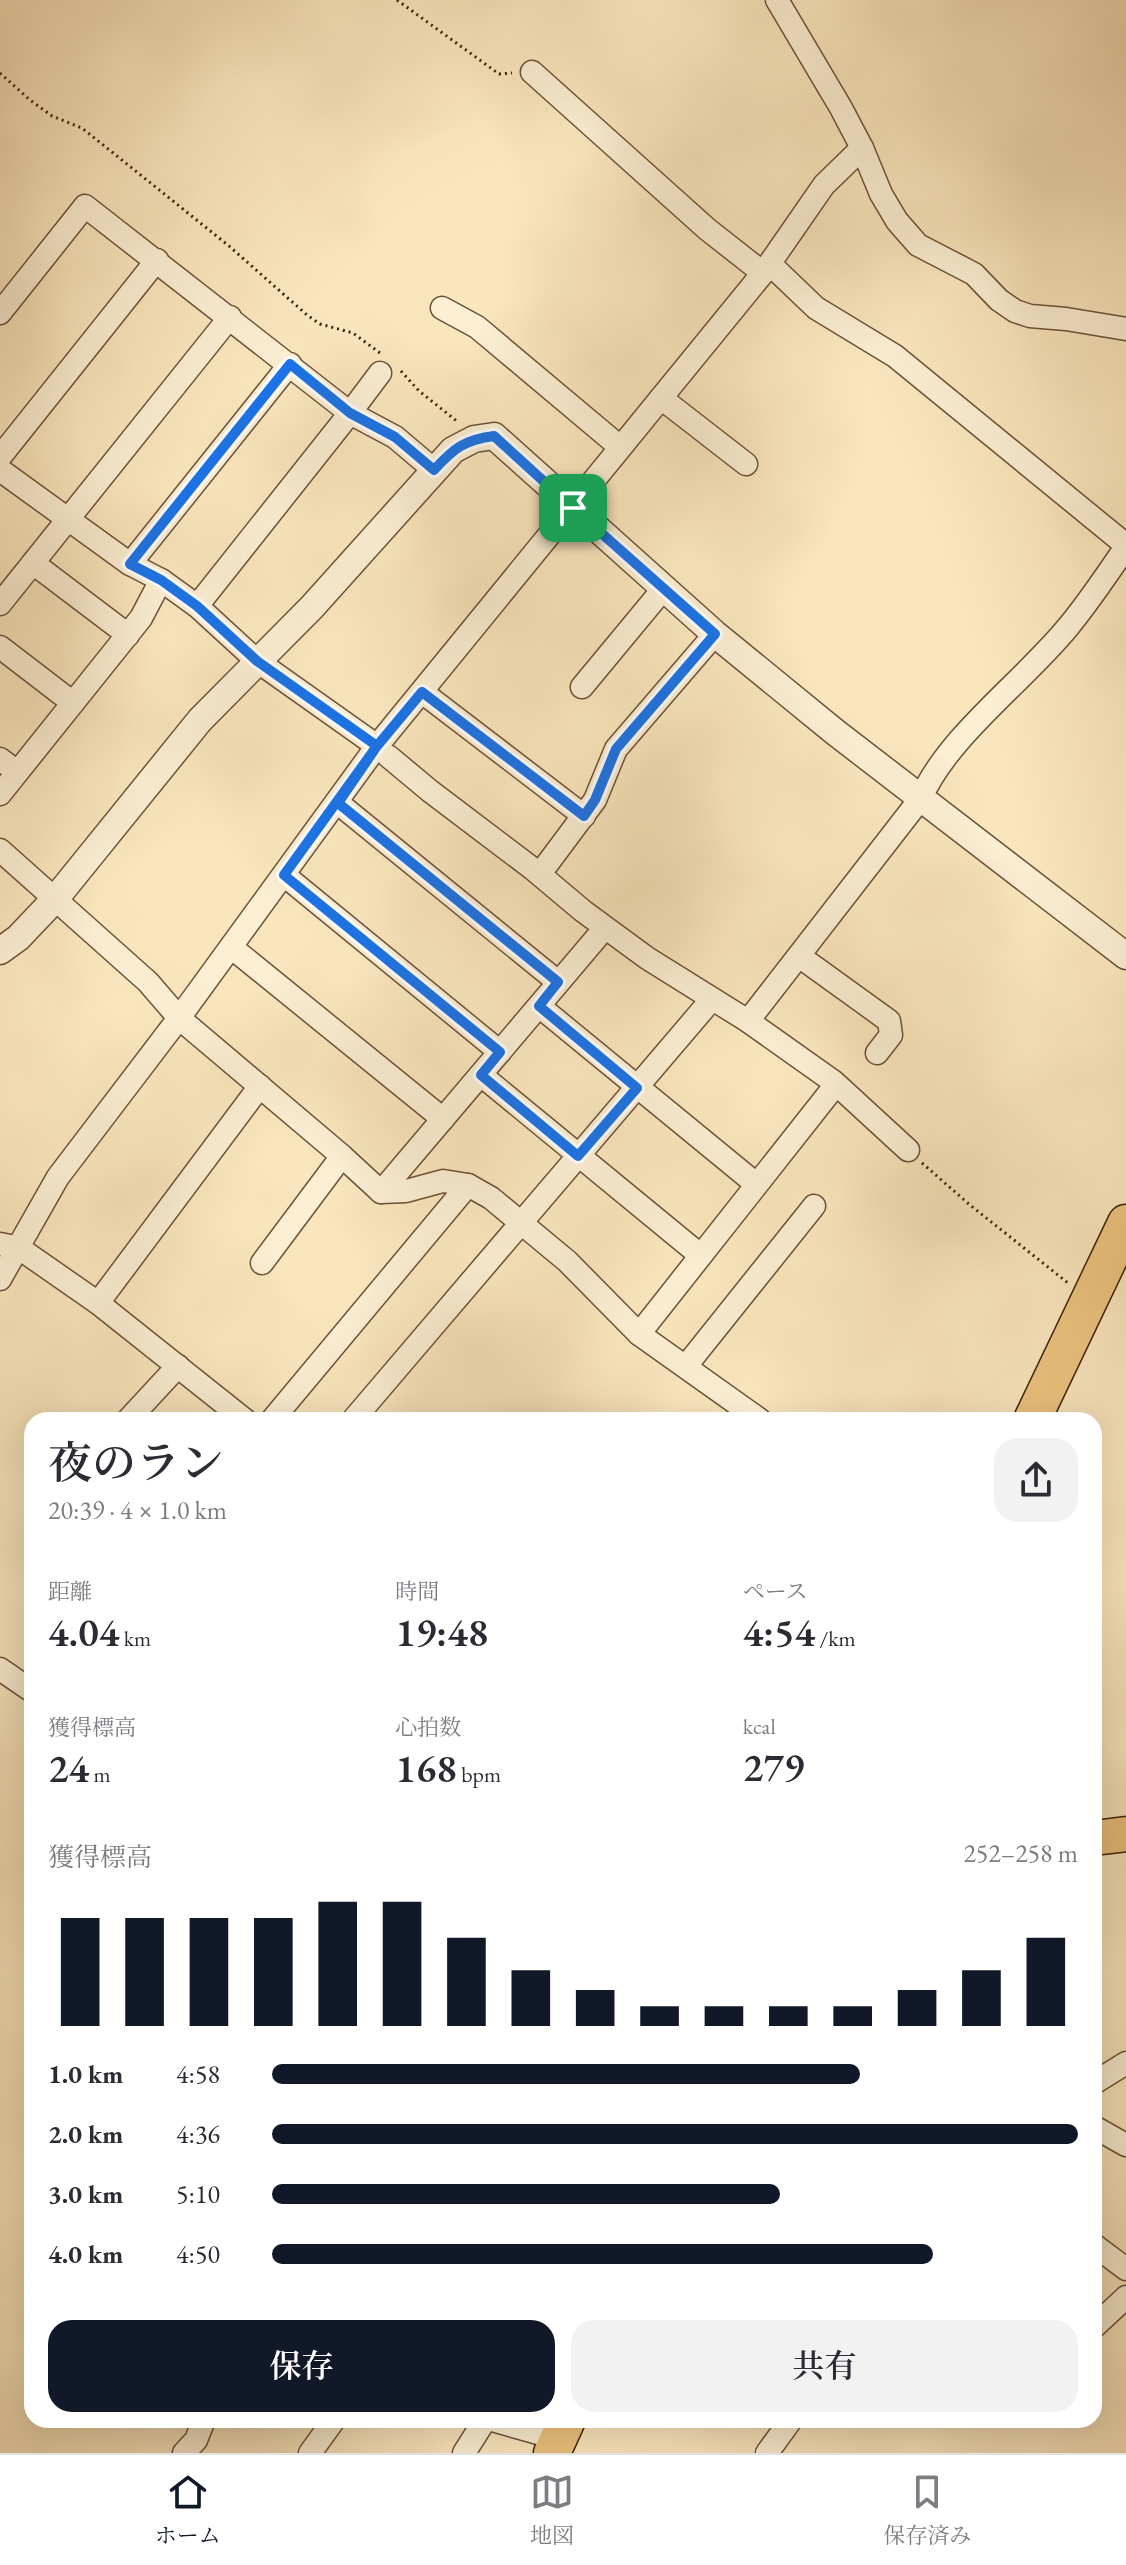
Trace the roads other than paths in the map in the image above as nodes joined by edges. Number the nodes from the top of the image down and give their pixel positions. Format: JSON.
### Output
{"nodes":[{"id":1,"x":777,"y":0,"type":"edge"},
{"id":2,"x":532,"y":72,"type":"road end"},
{"id":3,"x":862,"y":148,"type":"junction"},
{"id":4,"x":157,"y":260,"type":"junction"},
{"id":5,"x":766,"y":268,"type":"junction"},
{"id":6,"x":442,"y":308,"type":"dead end"},
{"id":7,"x":0,"y":313,"type":"edge"},
{"id":8,"x":230,"y":317,"type":"junction"},
{"id":9,"x":1126,"y":329,"type":"edge"},
{"id":10,"x":385,"y":363,"type":"road end"},
{"id":11,"x":290,"y":364,"type":"junction"},
{"id":12,"x":661,"y":398,"type":"junction"},
{"id":13,"x":350,"y":413,"type":"junction"},
{"id":14,"x":620,"y":447,"type":"junction"},
{"id":15,"x":0,"y":457,"type":"edge"},
{"id":16,"x":746,"y":464,"type":"dead end"},
{"id":17,"x":0,"y":470,"type":"edge"},
{"id":18,"x":434,"y":470,"type":"junction"},
{"id":19,"x":573,"y":508,"type":"junction"},
{"id":20,"x":67,"y":521,"type":"junction"},
{"id":21,"x":1126,"y":546,"type":"edge"},
{"id":22,"x":33,"y":563,"type":"junction"},
{"id":23,"x":130,"y":564,"type":"junction"},
{"id":24,"x":161,"y":580,"type":"junction"},
{"id":25,"x":664,"y":588,"type":"junction"},
{"id":26,"x":0,"y":604,"type":"edge"},
{"id":27,"x":197,"y":606,"type":"junction"},
{"id":28,"x":715,"y":634,"type":"junction"},
{"id":29,"x":128,"y":635,"type":"junction"},
{"id":30,"x":0,"y":647,"type":"edge"},
{"id":31,"x":257,"y":661,"type":"junction"},
{"id":32,"x":582,"y":687,"type":"dead end"},
{"id":33,"x":422,"y":692,"type":"junction"},
{"id":34,"x":73,"y":703,"type":"junction"},
{"id":35,"x":383,"y":751,"type":"junction"},
{"id":36,"x":8,"y":766,"type":"edge"},
{"id":37,"x":0,"y":794,"type":"edge"},
{"id":38,"x":921,"y":798,"type":"junction"},
{"id":39,"x":338,"y":803,"type":"junction"},
{"id":40,"x":584,"y":816,"type":"junction"},
{"id":41,"x":0,"y":850,"type":"edge"},
{"id":42,"x":545,"y":867,"type":"dead end"},
{"id":43,"x":284,"y":875,"type":"junction"},
{"id":44,"x":56,"y":898,"type":"junction"},
{"id":45,"x":598,"y":936,"type":"dead end"},
{"id":46,"x":231,"y":947,"type":"junction"},
{"id":47,"x":0,"y":951,"type":"edge"},
{"id":48,"x":799,"y":956,"type":"junction"},
{"id":49,"x":1126,"y":956,"type":"edge"},
{"id":50,"x":558,"y":982,"type":"junction"},
{"id":51,"x":539,"y":1006,"type":"junction"},
{"id":52,"x":706,"y":1006,"type":"dead end"},
{"id":53,"x":179,"y":1018,"type":"junction"},
{"id":54,"x":748,"y":1021,"type":"junction"},
{"id":55,"x":500,"y":1052,"type":"junction"},
{"id":56,"x":877,"y":1053,"type":"dead end"},
{"id":57,"x":481,"y":1075,"type":"junction"},
{"id":58,"x":260,"y":1086,"type":"junction"},
{"id":59,"x":637,"y":1088,"type":"junction"},
{"id":60,"x":830,"y":1092,"type":"dead end"},
{"id":61,"x":443,"y":1119,"type":"junction"},
{"id":62,"x":908,"y":1150,"type":"road end"},
{"id":63,"x":342,"y":1156,"type":"junction"},
{"id":64,"x":578,"y":1156,"type":"junction"},
{"id":65,"x":756,"y":1184,"type":"junction"},
{"id":66,"x":468,"y":1185,"type":"junction"},
{"id":67,"x":381,"y":1192,"type":"junction"},
{"id":68,"x":814,"y":1206,"type":"dead end"},
{"id":69,"x":521,"y":1221,"type":"junction"},
{"id":70,"x":1126,"y":1223,"type":"edge"},
{"id":71,"x":9,"y":1246,"type":"edge"},
{"id":72,"x":700,"y":1255,"type":"junction"},
{"id":73,"x":262,"y":1263,"type":"dead end"},
{"id":74,"x":0,"y":1279,"type":"edge"},
{"id":75,"x":98,"y":1303,"type":"junction"},
{"id":76,"x":639,"y":1334,"type":"junction"},
{"id":77,"x":178,"y":1366,"type":"junction"},
{"id":78,"x":686,"y":1366,"type":"junction"},
{"id":79,"x":135,"y":1412,"type":"edge"},
{"id":80,"x":235,"y":1412,"type":"edge"},
{"id":81,"x":279,"y":1412,"type":"edge"},
{"id":82,"x":360,"y":1412,"type":"edge"},
{"id":83,"x":749,"y":1412,"type":"edge"},
{"id":84,"x":1036,"y":1412,"type":"edge"},
{"id":85,"x":0,"y":1669,"type":"edge"},
{"id":86,"x":24,"y":1686,"type":"edge"},
{"id":87,"x":1126,"y":1834,"type":"edge"},
{"id":88,"x":1102,"y":1837,"type":"edge"},
{"id":89,"x":1126,"y":2063,"type":"edge"},
{"id":90,"x":1102,"y":2078,"type":"edge"},
{"id":91,"x":1102,"y":2132,"type":"edge"},
{"id":92,"x":1126,"y":2145,"type":"edge"},
{"id":93,"x":1102,"y":2251,"type":"edge"},
{"id":94,"x":1126,"y":2269,"type":"edge"},
{"id":95,"x":1126,"y":2297,"type":"edge"},
{"id":96,"x":1102,"y":2320,"type":"edge"},
{"id":97,"x":201,"y":2428,"type":"edge"},
{"id":98,"x":328,"y":2428,"type":"edge"},
{"id":99,"x":480,"y":2428,"type":"edge"},
{"id":100,"x":524,"y":2428,"type":"edge"},
{"id":101,"x":785,"y":2428,"type":"edge"},
{"id":102,"x":559,"y":2437,"type":"edge"},
{"id":103,"x":184,"y":2453,"type":"edge"},
{"id":104,"x":310,"y":2453,"type":"edge"},
{"id":105,"x":464,"y":2453,"type":"edge"},
{"id":106,"x":767,"y":2453,"type":"edge"}],
"edges":[{"from":1,"to":3,"type":"street"},
{"from":2,"to":5,"type":"street"},
{"from":3,"to":5,"type":"street"},
{"from":3,"to":9,"type":"street"},
{"from":4,"to":7,"type":"street"},
{"from":4,"to":8,"type":"street"},
{"from":4,"to":15,"type":"street"},
{"from":5,"to":12,"type":"street"},
{"from":5,"to":21,"type":"street"},
{"from":6,"to":14,"type":"street"},
{"from":8,"to":11,"type":"street"},
{"from":8,"to":20,"type":"street"},
{"from":10,"to":13,"type":"street"},
{"from":11,"to":13,"type":"street"},
{"from":11,"to":23,"type":"street"},
{"from":12,"to":14,"type":"street"},
{"from":12,"to":16,"type":"street"},
{"from":13,"to":18,"type":"street"},
{"from":13,"to":27,"type":"street"},
{"from":14,"to":19,"type":"street"},
{"from":17,"to":20,"type":"street"},
{"from":18,"to":19,"type":"street"},
{"from":18,"to":31,"type":"street"},
{"from":19,"to":25,"type":"street"},
{"from":19,"to":33,"type":"street"},
{"from":20,"to":22,"type":"street"},
{"from":20,"to":23,"type":"street"},
{"from":21,"to":38,"type":"street"},
{"from":22,"to":26,"type":"street"},
{"from":22,"to":29,"type":"street"},
{"from":23,"to":24,"type":"street"},
{"from":24,"to":27,"type":"street"},
{"from":24,"to":29,"type":"street"},
{"from":25,"to":28,"type":"street"},
{"from":25,"to":32,"type":"street"},
{"from":27,"to":31,"type":"street"},
{"from":28,"to":38,"type":"street"},
{"from":28,"to":40,"type":"street"},
{"from":29,"to":34,"type":"street"},
{"from":30,"to":34,"type":"street"},
{"from":31,"to":35,"type":"street"},
{"from":31,"to":44,"type":"street"},
{"from":33,"to":35,"type":"street"},
{"from":33,"to":40,"type":"street"},
{"from":34,"to":36,"type":"street"},
{"from":35,"to":39,"type":"street"},
{"from":35,"to":54,"type":"street"},
{"from":36,"to":37,"type":"street"},
{"from":38,"to":48,"type":"street"},
{"from":38,"to":49,"type":"street"},
{"from":39,"to":43,"type":"street"},
{"from":39,"to":50,"type":"street"},
{"from":40,"to":42,"type":"street"},
{"from":41,"to":44,"type":"street"},
{"from":43,"to":46,"type":"street"},
{"from":43,"to":55,"type":"street"},
{"from":44,"to":47,"type":"street"},
{"from":44,"to":53,"type":"street"},
{"from":45,"to":50,"type":"street"},
{"from":46,"to":53,"type":"street"},
{"from":46,"to":61,"type":"street"},
{"from":48,"to":54,"type":"street"},
{"from":48,"to":56,"type":"street"},
{"from":50,"to":51,"type":"street"},
{"from":51,"to":55,"type":"street"},
{"from":51,"to":59,"type":"street"},
{"from":52,"to":59,"type":"street"},
{"from":53,"to":58,"type":"street"},
{"from":53,"to":71,"type":"street"},
{"from":54,"to":62,"type":"street"},
{"from":55,"to":57,"type":"street"},
{"from":57,"to":61,"type":"street"},
{"from":57,"to":64,"type":"street"},
{"from":58,"to":63,"type":"street"},
{"from":58,"to":75,"type":"street"},
{"from":59,"to":64,"type":"street"},
{"from":59,"to":65,"type":"street"},
{"from":60,"to":65,"type":"street"},
{"from":61,"to":67,"type":"street"},
{"from":63,"to":67,"type":"street"},
{"from":63,"to":73,"type":"street"},
{"from":64,"to":69,"type":"street"},
{"from":64,"to":72,"type":"street"},
{"from":65,"to":72,"type":"street"},
{"from":66,"to":67,"type":"street"},
{"from":66,"to":69,"type":"street"},
{"from":66,"to":81,"type":"street"},
{"from":68,"to":78,"type":"street"},
{"from":69,"to":76,"type":"street"},
{"from":69,"to":82,"type":"street"},
{"from":70,"to":84,"type":"highway"},
{"from":71,"to":74,"type":"street"},
{"from":71,"to":75,"type":"street"},
{"from":72,"to":76,"type":"street"},
{"from":75,"to":77,"type":"street"},
{"from":76,"to":78,"type":"street"},
{"from":77,"to":79,"type":"street"},
{"from":77,"to":80,"type":"street"},
{"from":78,"to":83,"type":"street"},
{"from":85,"to":86,"type":"street"},
{"from":87,"to":88,"type":"main road"},
{"from":89,"to":90,"type":"street"},
{"from":91,"to":92,"type":"street"},
{"from":93,"to":94,"type":"street"},
{"from":95,"to":96,"type":"street"},
{"from":97,"to":103,"type":"street"},
{"from":98,"to":104,"type":"street"},
{"from":99,"to":105,"type":"street"},
{"from":100,"to":102,"type":"street"},
{"from":101,"to":106,"type":"street"}]}
